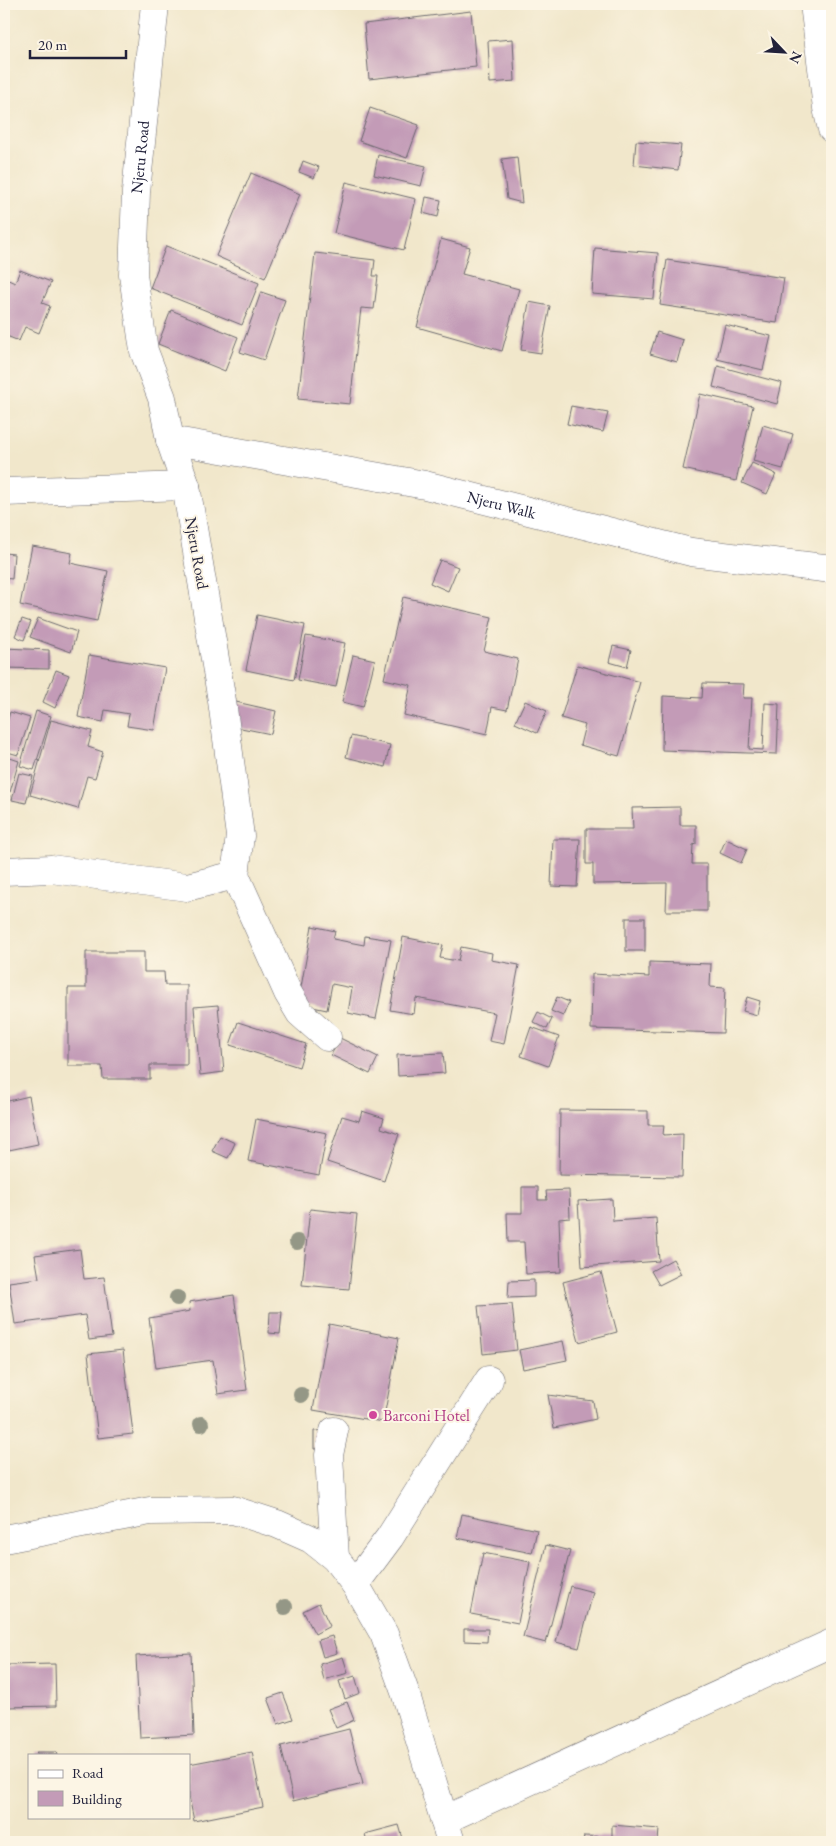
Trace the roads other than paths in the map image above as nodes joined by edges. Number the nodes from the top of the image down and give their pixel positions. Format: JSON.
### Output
{"nodes":[{"id":1,"x":155,"y":4,"type":"edge"},
{"id":2,"x":814,"y":4,"type":"edge"},
{"id":3,"x":832,"y":129,"type":"edge"},
{"id":4,"x":170,"y":440,"type":"junction"},
{"id":5,"x":186,"y":486,"type":"junction"},
{"id":6,"x":4,"y":492,"type":"edge"},
{"id":7,"x":832,"y":569,"type":"edge"},
{"id":8,"x":4,"y":871,"type":"edge"},
{"id":9,"x":235,"y":875,"type":"junction"},
{"id":10,"x":327,"y":1037,"type":"dead end"},
{"id":11,"x":489,"y":1380,"type":"dead end"},
{"id":12,"x":334,"y":1431,"type":"dead end"},
{"id":13,"x":4,"y":1539,"type":"edge"},
{"id":14,"x":335,"y":1558,"type":"junction"},
{"id":15,"x":356,"y":1584,"type":"junction"},
{"id":16,"x":832,"y":1643,"type":"edge"},
{"id":17,"x":448,"y":1831,"type":"edge"}],
"edges":[{"from":1,"to":4,"type":"street","name":"Njeru Road"},
{"from":2,"to":3,"type":"street"},
{"from":4,"to":5,"type":"street","name":"Njeru Road"},
{"from":4,"to":7,"type":"street","name":"Njeru Walk"},
{"from":5,"to":6,"type":"street"},
{"from":5,"to":9,"type":"street","name":"Njeru Road"},
{"from":8,"to":9,"type":"street"},
{"from":9,"to":10,"type":"street"},
{"from":11,"to":15,"type":"street"},
{"from":12,"to":14,"type":"street"},
{"from":13,"to":14,"type":"street"},
{"from":14,"to":15,"type":"street"},
{"from":15,"to":17,"type":"street"},
{"from":16,"to":17,"type":"street"}]}
